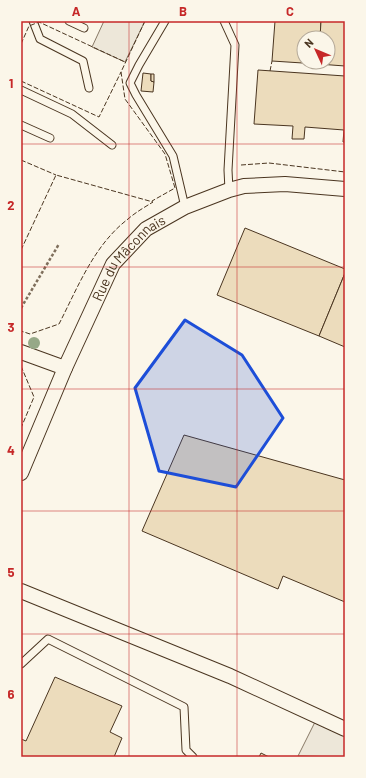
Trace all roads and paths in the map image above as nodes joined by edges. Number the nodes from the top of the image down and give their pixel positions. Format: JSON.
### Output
{"nodes":[{"id":1,"x":33,"y":21,"type":"edge"},
{"id":2,"x":69,"y":21,"type":"edge"},
{"id":3,"x":165,"y":21,"type":"edge"},
{"id":4,"x":224,"y":21,"type":"edge"},
{"id":5,"x":84,"y":28,"type":"dead end"},
{"id":6,"x":89,"y":88,"type":"dead end"},
{"id":7,"x":21,"y":90,"type":"edge"},
{"id":8,"x":21,"y":125,"type":"edge"},
{"id":9,"x":50,"y":138,"type":"dead end"},
{"id":10,"x":112,"y":145,"type":"dead end"},
{"id":11,"x":229,"y":190,"type":"junction"},
{"id":12,"x":345,"y":190,"type":"edge"},
{"id":13,"x":185,"y":207,"type":"junction"},
{"id":14,"x":59,"y":244,"type":"dead end"},
{"id":15,"x":21,"y":308,"type":"edge"},
{"id":16,"x":21,"y":352,"type":"edge"},
{"id":17,"x":66,"y":368,"type":"junction"},
{"id":18,"x":21,"y":473,"type":"edge"},
{"id":19,"x":21,"y":591,"type":"edge"},
{"id":20,"x":21,"y":664,"type":"edge"},
{"id":21,"x":345,"y":729,"type":"edge"},
{"id":22,"x":192,"y":757,"type":"edge"}],
"edges":[{"from":1,"to":6,"type":"lane"},
{"from":2,"to":5,"type":"lane"},
{"from":3,"to":13,"type":"lane"},
{"from":4,"to":11,"type":"lane"},
{"from":7,"to":10,"type":"lane"},
{"from":8,"to":9,"type":"lane"},
{"from":11,"to":12,"type":"street","name":"Rue du Mâconnais"},
{"from":11,"to":13,"type":"street","name":"Rue du Mâconnais"},
{"from":13,"to":17,"type":"street","name":"Rue du Mâconnais"},
{"from":14,"to":15,"type":"path"},
{"from":16,"to":17,"type":"street"},
{"from":17,"to":18,"type":"street","name":"Rue du Mâconnais"},
{"from":19,"to":21,"type":"street"},
{"from":20,"to":22,"type":"lane"}]}
